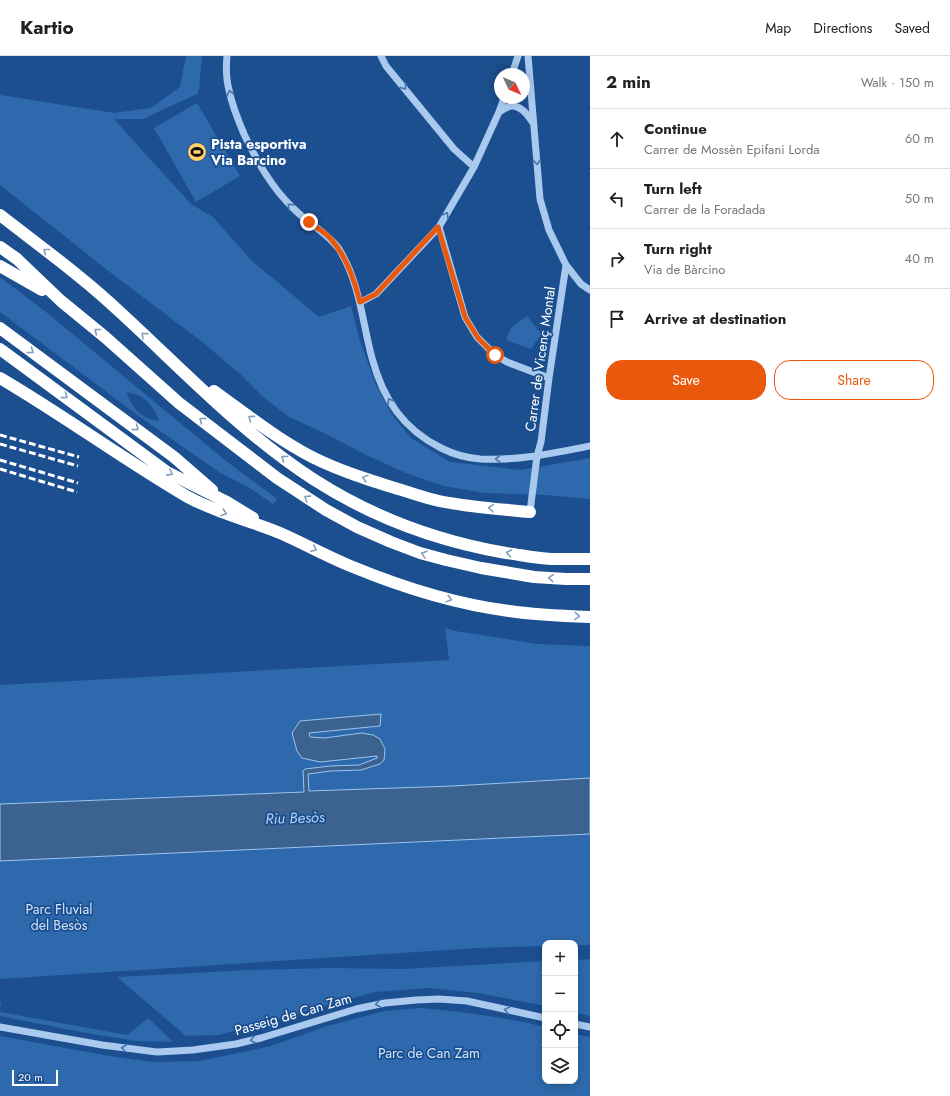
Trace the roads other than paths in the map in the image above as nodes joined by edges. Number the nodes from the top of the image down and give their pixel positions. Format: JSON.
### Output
{"nodes":[{"id":1,"x":227,"y":56,"type":"edge"},
{"id":2,"x":381,"y":56,"type":"edge"},
{"id":3,"x":518,"y":56,"type":"edge"},
{"id":4,"x":528,"y":56,"type":"edge"},
{"id":5,"x":514,"y":68,"type":"edge"},
{"id":6,"x":502,"y":104,"type":"edge"},
{"id":7,"x":499,"y":112,"type":"junction"},
{"id":8,"x":533,"y":123,"type":"junction"},
{"id":9,"x":474,"y":167,"type":"junction"},
{"id":10,"x":0,"y":215,"type":"edge"},
{"id":11,"x":438,"y":227,"type":"junction"},
{"id":12,"x":0,"y":247,"type":"edge"},
{"id":13,"x":0,"y":266,"type":"edge"},
{"id":14,"x":566,"y":266,"type":"junction"},
{"id":15,"x":590,"y":290,"type":"edge"},
{"id":16,"x":61,"y":301,"type":"junction"},
{"id":17,"x":360,"y":302,"type":"junction"},
{"id":18,"x":0,"y":328,"type":"edge"},
{"id":19,"x":0,"y":349,"type":"edge"},
{"id":20,"x":164,"y":353,"type":"junction"},
{"id":21,"x":0,"y":378,"type":"edge"},
{"id":22,"x":549,"y":378,"type":"junction"},
{"id":23,"x":590,"y":446,"type":"edge"},
{"id":24,"x":537,"y":456,"type":"junction"},
{"id":25,"x":225,"y":501,"type":"junction"},
{"id":26,"x":530,"y":512,"type":"joint"},
{"id":27,"x":278,"y":533,"type":"junction"},
{"id":28,"x":590,"y":559,"type":"edge"},
{"id":29,"x":590,"y":579,"type":"edge"},
{"id":30,"x":590,"y":617,"type":"edge"},
{"id":31,"x":542,"y":1017,"type":"edge"},
{"id":32,"x":578,"y":1025,"type":"edge"},
{"id":33,"x":0,"y":1027,"type":"edge"},
{"id":34,"x":590,"y":1027,"type":"edge"}],
"edges":[{"from":17,"to":1,"type":"street","one_way":true},
{"from":2,"to":9,"type":"street","one_way":true},
{"from":3,"to":5,"type":"street"},
{"from":4,"to":8,"type":"street"},
{"from":6,"to":7,"type":"street"},
{"from":7,"to":8,"type":"street"},
{"from":7,"to":9,"type":"street"},
{"from":8,"to":14,"type":"street","one_way":true},
{"from":11,"to":9,"type":"street","one_way":true},
{"from":20,"to":10,"type":"highway","one_way":true},
{"from":11,"to":17,"type":"street"},
{"from":11,"to":22,"type":"street"},
{"from":12,"to":16,"type":"highway"},
{"from":13,"to":16,"type":"highway"},
{"from":14,"to":15,"type":"street"},
{"from":14,"to":22,"type":"street","name":"Carrer de Vicenç Montal"},
{"from":29,"to":16,"type":"highway","one_way":true},
{"from":24,"to":17,"type":"street","one_way":true},
{"from":18,"to":25,"type":"highway","one_way":true},
{"from":19,"to":25,"type":"highway","one_way":true},
{"from":26,"to":20,"type":"highway","one_way":true},
{"from":28,"to":20,"type":"highway","one_way":true},
{"from":21,"to":27,"type":"highway","one_way":true},
{"from":22,"to":24,"type":"street","name":"Carrer de Vicenç Montal"},
{"from":23,"to":24,"type":"street"},
{"from":24,"to":26,"type":"street","name":"Carrer de Vicenç Montal"},
{"from":25,"to":27,"type":"highway"},
{"from":27,"to":30,"type":"highway","one_way":true},
{"from":31,"to":33,"type":"street","name":"Passeig de Can Zam","one_way":true},
{"from":32,"to":34,"type":"street"}]}
